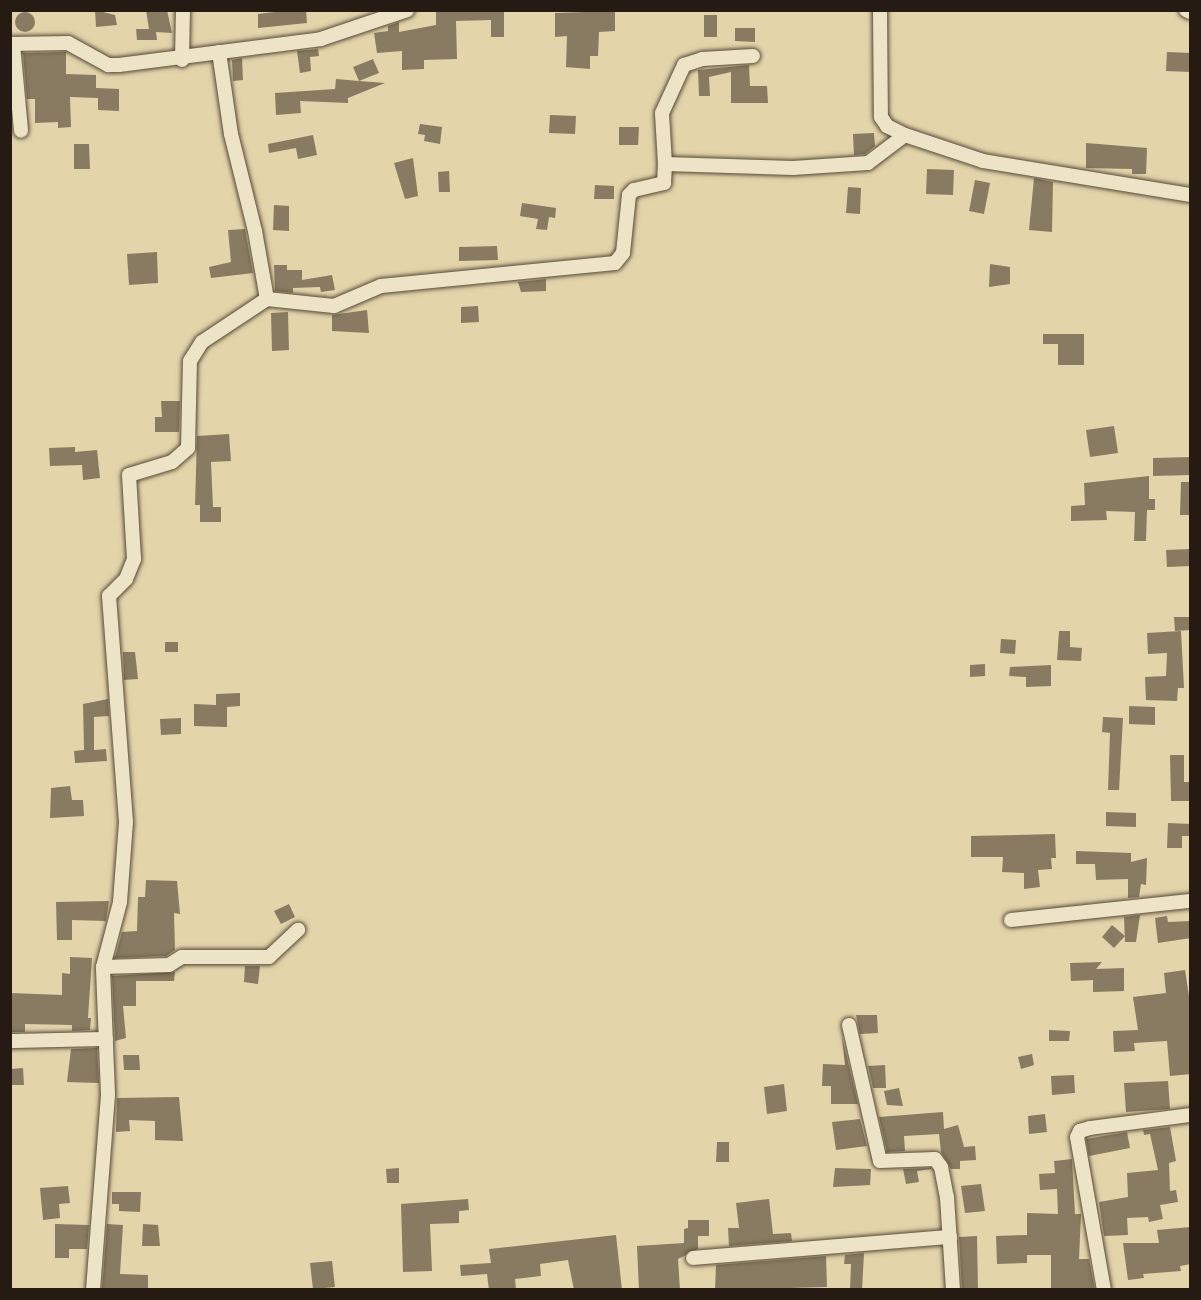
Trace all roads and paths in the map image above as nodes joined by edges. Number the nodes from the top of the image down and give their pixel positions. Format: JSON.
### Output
{"nodes":[{"id":1,"x":183,"y":10,"type":"edge"},
{"id":2,"x":407,"y":10,"type":"edge"},
{"id":3,"x":880,"y":10,"type":"edge"},
{"id":4,"x":377,"y":15,"type":"edge"},
{"id":5,"x":12,"y":44,"type":"edge"},
{"id":6,"x":219,"y":52,"type":"junction"},
{"id":7,"x":753,"y":56,"type":"dead end"},
{"id":8,"x":182,"y":60,"type":"junction"},
{"id":9,"x":21,"y":130,"type":"dead end"},
{"id":10,"x":905,"y":135,"type":"junction"},
{"id":11,"x":664,"y":164,"type":"junction"},
{"id":12,"x":1191,"y":195,"type":"edge"},
{"id":13,"x":267,"y":299,"type":"junction"},
{"id":14,"x":1191,"y":902,"type":"edge"},
{"id":15,"x":1011,"y":920,"type":"dead end"},
{"id":16,"x":298,"y":930,"type":"dead end"},
{"id":17,"x":103,"y":967,"type":"junction"},
{"id":18,"x":849,"y":1025,"type":"dead end"},
{"id":19,"x":106,"y":1040,"type":"junction"},
{"id":20,"x":10,"y":1041,"type":"edge"},
{"id":21,"x":1191,"y":1115,"type":"edge"},
{"id":22,"x":950,"y":1237,"type":"junction"},
{"id":23,"x":693,"y":1258,"type":"dead end"},
{"id":24,"x":93,"y":1290,"type":"edge"},
{"id":25,"x":953,"y":1290,"type":"edge"},
{"id":26,"x":1104,"y":1290,"type":"edge"}],
"edges":[{"from":1,"to":8,"type":"street"},
{"from":2,"to":4,"type":"street"},
{"from":3,"to":10,"type":"street"},
{"from":4,"to":6,"type":"street"},
{"from":5,"to":8,"type":"street"},
{"from":5,"to":9,"type":"street"},
{"from":6,"to":8,"type":"street"},
{"from":6,"to":13,"type":"street"},
{"from":7,"to":11,"type":"street"},
{"from":10,"to":11,"type":"street"},
{"from":10,"to":12,"type":"street"},
{"from":11,"to":13,"type":"street"},
{"from":13,"to":17,"type":"street"},
{"from":14,"to":15,"type":"street"},
{"from":16,"to":17,"type":"street"},
{"from":17,"to":19,"type":"street"},
{"from":18,"to":22,"type":"street"},
{"from":19,"to":20,"type":"street"},
{"from":19,"to":24,"type":"street"},
{"from":21,"to":26,"type":"street"},
{"from":22,"to":23,"type":"street"},
{"from":22,"to":25,"type":"street"}]}
